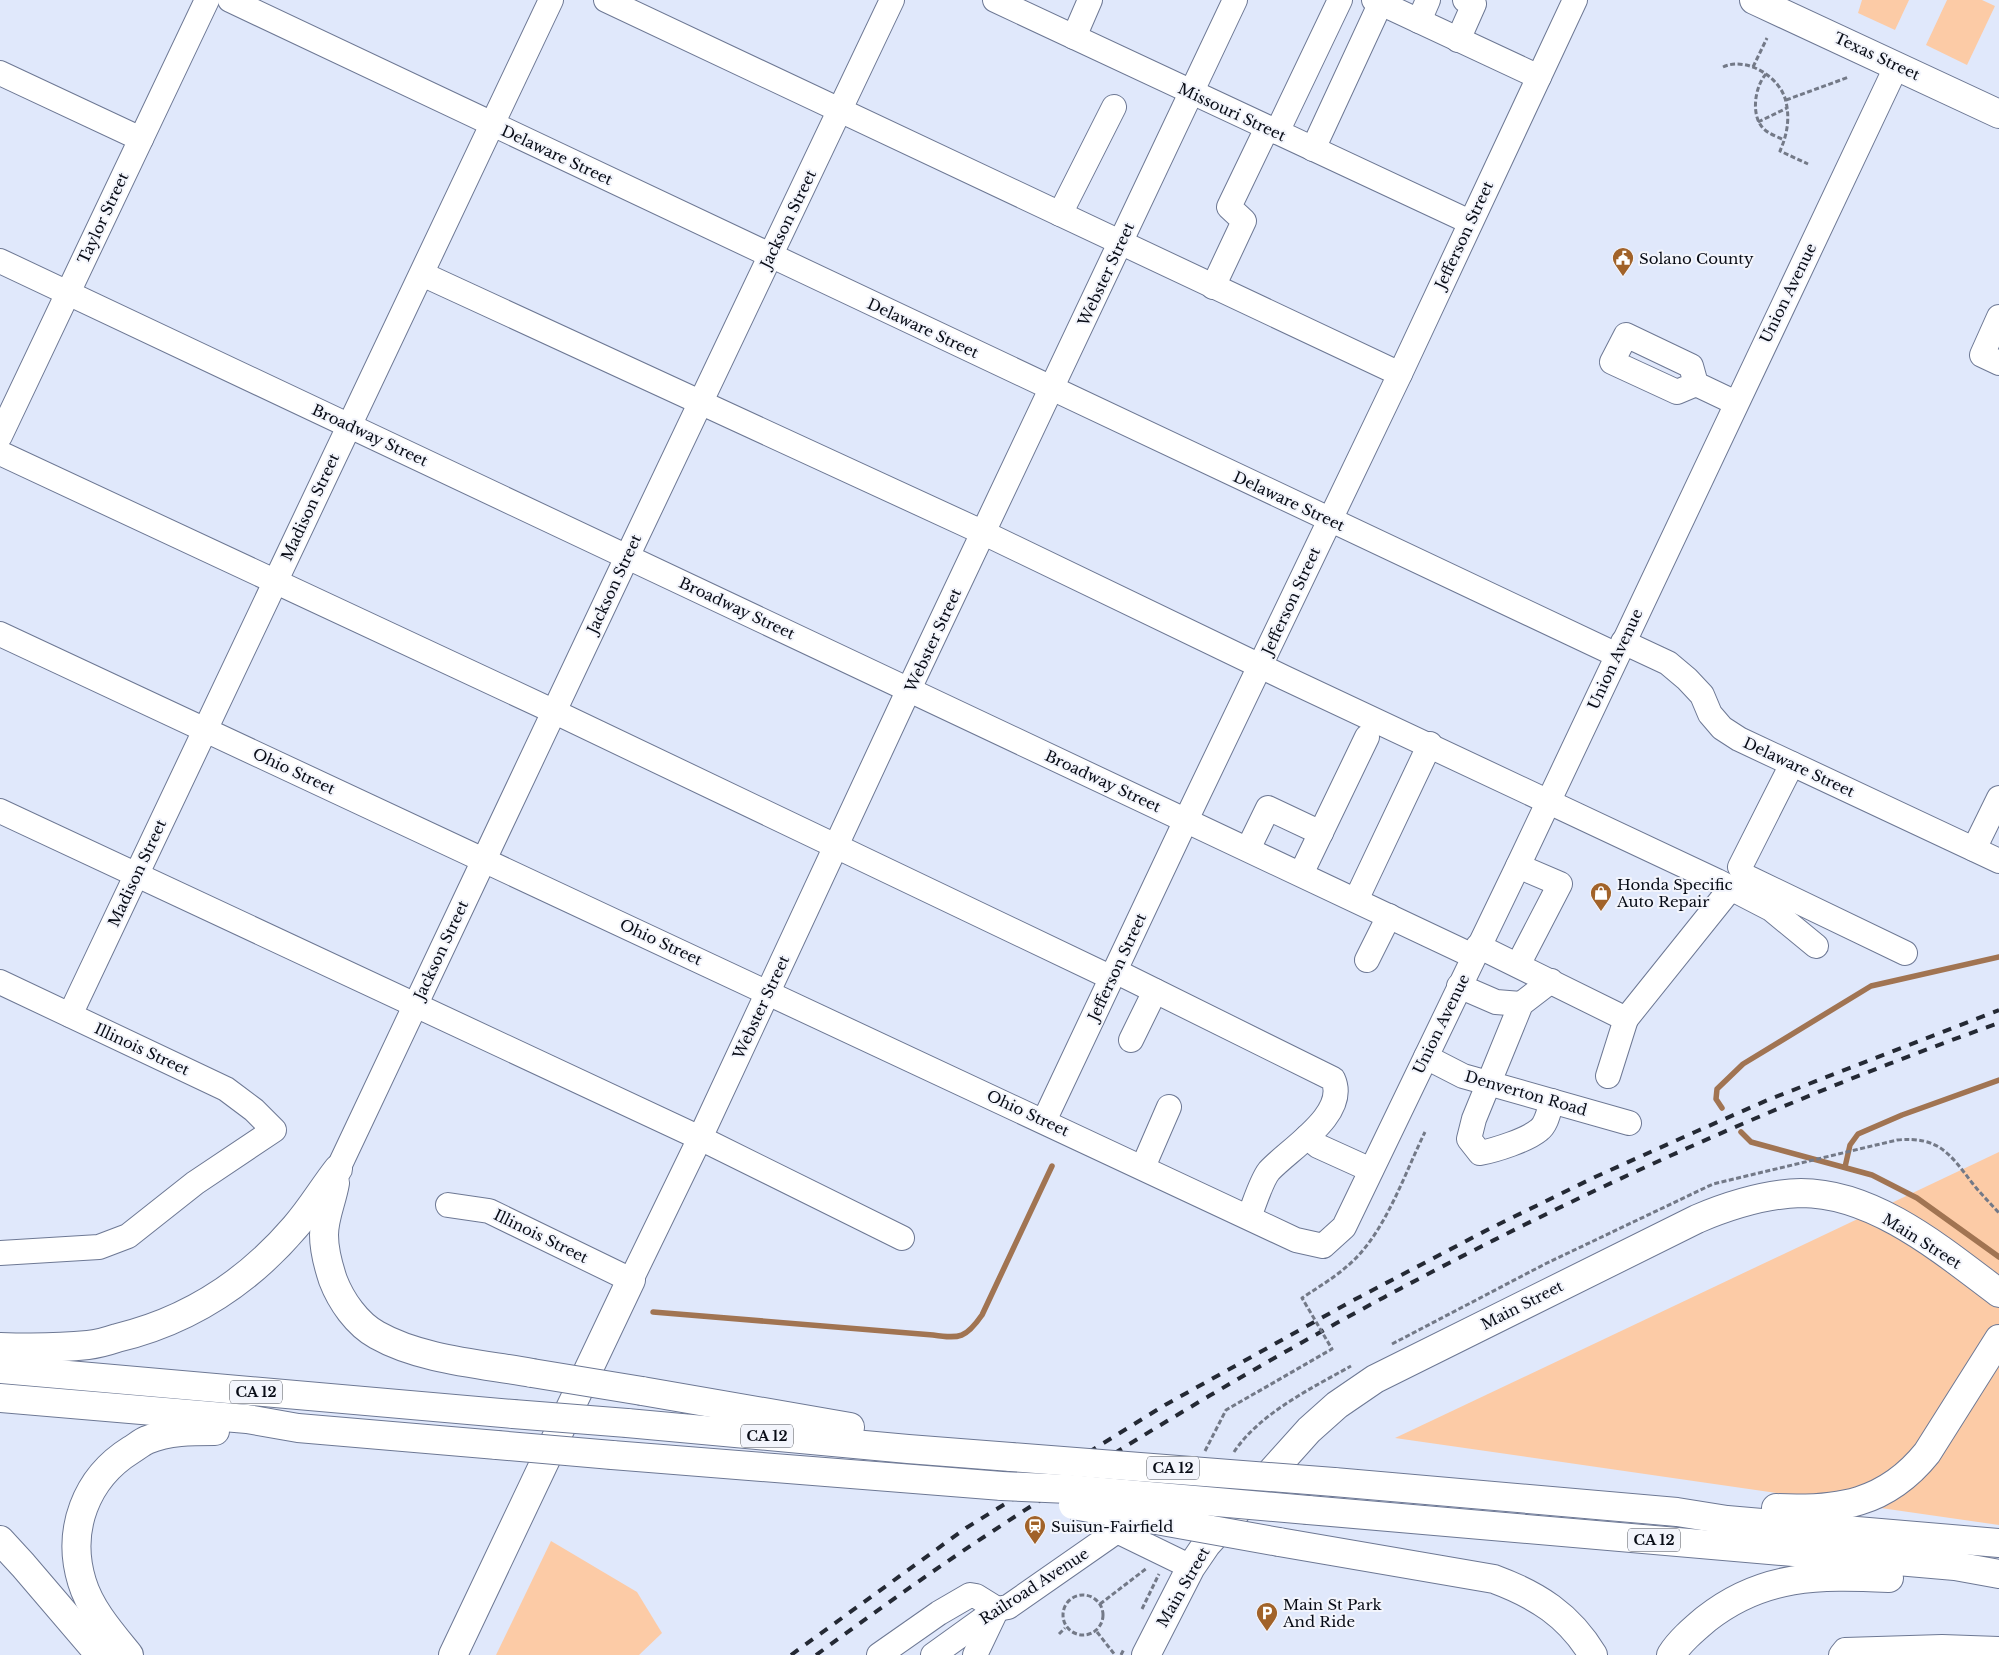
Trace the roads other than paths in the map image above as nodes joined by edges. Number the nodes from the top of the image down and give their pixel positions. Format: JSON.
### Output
{"nodes":[{"id":1,"x":207,"y":0,"type":"edge"},
{"id":2,"x":230,"y":0,"type":"edge"},
{"id":3,"x":551,"y":0,"type":"edge"},
{"id":4,"x":606,"y":0,"type":"edge"},
{"id":5,"x":892,"y":0,"type":"edge"},
{"id":6,"x":998,"y":0,"type":"edge"},
{"id":7,"x":1090,"y":0,"type":"edge"},
{"id":8,"x":1235,"y":0,"type":"edge"},
{"id":9,"x":1340,"y":0,"type":"edge"},
{"id":10,"x":1465,"y":0,"type":"edge"},
{"id":11,"x":1575,"y":0,"type":"edge"},
{"id":12,"x":1754,"y":0,"type":"edge"},
{"id":13,"x":1379,"y":1,"type":"edge"},
{"id":14,"x":1038,"y":9,"type":"edge"},
{"id":15,"x":1423,"y":10,"type":"edge"},
{"id":16,"x":1074,"y":37,"type":"junction"},
{"id":17,"x":1458,"y":40,"type":"junction"},
{"id":18,"x":1897,"y":65,"type":"junction"},
{"id":19,"x":0,"y":73,"type":"edge"},
{"id":20,"x":1539,"y":77,"type":"junction"},
{"id":21,"x":1192,"y":93,"type":"junction"},
{"id":22,"x":1114,"y":107,"type":"dead end"},
{"id":23,"x":840,"y":110,"type":"junction"},
{"id":24,"x":1999,"y":114,"type":"edge"},
{"id":25,"x":492,"y":124,"type":"junction"},
{"id":26,"x":1272,"y":130,"type":"junction"},
{"id":27,"x":141,"y":140,"type":"junction"},
{"id":28,"x":1313,"y":149,"type":"junction"},
{"id":29,"x":1060,"y":214,"type":"junction"},
{"id":30,"x":1470,"y":222,"type":"junction"},
{"id":31,"x":1120,"y":243,"type":"junction"},
{"id":32,"x":771,"y":256,"type":"junction"},
{"id":33,"x":0,"y":261,"type":"edge"},
{"id":34,"x":422,"y":274,"type":"junction"},
{"id":35,"x":1213,"y":286,"type":"junction"},
{"id":36,"x":68,"y":292,"type":"junction"},
{"id":37,"x":1999,"y":317,"type":"edge"},
{"id":38,"x":1999,"y":363,"type":"edge"},
{"id":39,"x":1400,"y":374,"type":"junction"},
{"id":40,"x":1696,"y":384,"type":"dead end"},
{"id":41,"x":1051,"y":388,"type":"junction"},
{"id":42,"x":701,"y":402,"type":"junction"},
{"id":43,"x":1736,"y":403,"type":"junction"},
{"id":44,"x":348,"y":425,"type":"junction"},
{"id":45,"x":0,"y":436,"type":"edge"},
{"id":46,"x":0,"y":454,"type":"edge"},
{"id":47,"x":1330,"y":520,"type":"junction"},
{"id":48,"x":984,"y":533,"type":"junction"},
{"id":49,"x":627,"y":556,"type":"junction"},
{"id":50,"x":275,"y":580,"type":"junction"},
{"id":51,"x":0,"y":634,"type":"edge"},
{"id":52,"x":1620,"y":649,"type":"junction"},
{"id":53,"x":1260,"y":666,"type":"junction"},
{"id":54,"x":909,"y":689,"type":"junction"},
{"id":55,"x":555,"y":712,"type":"junction"},
{"id":56,"x":204,"y":729,"type":"junction"},
{"id":57,"x":1368,"y":737,"type":"dead end"},
{"id":58,"x":1430,"y":744,"type":"junction"},
{"id":59,"x":1792,"y":764,"type":"junction"},
{"id":60,"x":1548,"y":802,"type":"junction"},
{"id":61,"x":1997,"y":808,"type":"edge"},
{"id":62,"x":0,"y":811,"type":"edge"},
{"id":63,"x":1186,"y":820,"type":"junction"},
{"id":64,"x":1321,"y":833,"type":"junction"},
{"id":65,"x":836,"y":845,"type":"junction"},
{"id":66,"x":1248,"y":849,"type":"junction"},
{"id":67,"x":1974,"y":849,"type":"junction"},
{"id":68,"x":484,"y":860,"type":"junction"},
{"id":69,"x":1999,"y":861,"type":"edge"},
{"id":70,"x":1518,"y":866,"type":"junction"},
{"id":71,"x":136,"y":874,"type":"junction"},
{"id":72,"x":1301,"y":874,"type":"junction"},
{"id":73,"x":1731,"y":888,"type":"junction"},
{"id":74,"x":1356,"y":900,"type":"junction"},
{"id":75,"x":1389,"y":916,"type":"junction"},
{"id":76,"x":1816,"y":946,"type":"dead end"},
{"id":77,"x":1476,"y":951,"type":"junction"},
{"id":78,"x":1905,"y":953,"type":"dead end"},
{"id":79,"x":1367,"y":960,"type":"dead end"},
{"id":80,"x":1518,"y":965,"type":"junction"},
{"id":81,"x":1113,"y":974,"type":"junction"},
{"id":82,"x":1550,"y":980,"type":"junction"},
{"id":83,"x":0,"y":982,"type":"edge"},
{"id":84,"x":1459,"y":986,"type":"junction"},
{"id":85,"x":1155,"y":991,"type":"junction"},
{"id":86,"x":768,"y":992,"type":"junction"},
{"id":87,"x":1521,"y":1004,"type":"junction"},
{"id":88,"x":416,"y":1005,"type":"junction"},
{"id":89,"x":70,"y":1015,"type":"junction"},
{"id":90,"x":1626,"y":1018,"type":"junction"},
{"id":91,"x":1131,"y":1040,"type":"dead end"},
{"id":92,"x":1426,"y":1057,"type":"junction"},
{"id":93,"x":1608,"y":1076,"type":"dead end"},
{"id":94,"x":1489,"y":1083,"type":"junction"},
{"id":95,"x":1552,"y":1101,"type":"junction"},
{"id":96,"x":1169,"y":1107,"type":"dead end"},
{"id":97,"x":1044,"y":1120,"type":"junction"},
{"id":98,"x":1629,"y":1123,"type":"dead end"},
{"id":99,"x":1307,"y":1137,"type":"junction"},
{"id":100,"x":700,"y":1138,"type":"junction"},
{"id":101,"x":1143,"y":1167,"type":"junction"},
{"id":102,"x":338,"y":1170,"type":"junction"},
{"id":103,"x":1371,"y":1170,"type":"junction"},
{"id":104,"x":448,"y":1204,"type":"dead end"},
{"id":105,"x":1249,"y":1217,"type":"junction"},
{"id":106,"x":902,"y":1238,"type":"dead end"},
{"id":107,"x":1323,"y":1246,"type":"joint"},
{"id":108,"x":0,"y":1253,"type":"edge"},
{"id":109,"x":631,"y":1280,"type":"junction"},
{"id":110,"x":1999,"y":1293,"type":"edge"},
{"id":111,"x":1999,"y":1339,"type":"edge"},
{"id":112,"x":0,"y":1347,"type":"edge"},
{"id":113,"x":0,"y":1369,"type":"edge"},
{"id":114,"x":0,"y":1398,"type":"edge"},
{"id":115,"x":298,"y":1428,"type":"junction"},
{"id":116,"x":913,"y":1443,"type":"junction"},
{"id":117,"x":1002,"y":1486,"type":"junction"},
{"id":118,"x":1677,"y":1512,"type":"junction"},
{"id":119,"x":0,"y":1540,"type":"edge"},
{"id":120,"x":1999,"y":1543,"type":"edge"},
{"id":121,"x":1173,"y":1563,"type":"junction"},
{"id":122,"x":1999,"y":1575,"type":"edge"},
{"id":123,"x":996,"y":1609,"type":"junction"},
{"id":124,"x":1136,"y":1651,"type":"edge"},
{"id":125,"x":1984,"y":1651,"type":"edge"},
{"id":126,"x":100,"y":1655,"type":"edge"},
{"id":127,"x":129,"y":1655,"type":"edge"},
{"id":128,"x":453,"y":1655,"type":"edge"},
{"id":129,"x":879,"y":1655,"type":"edge"},
{"id":130,"x":933,"y":1655,"type":"edge"},
{"id":131,"x":975,"y":1655,"type":"edge"},
{"id":132,"x":1593,"y":1655,"type":"edge"},
{"id":133,"x":1671,"y":1655,"type":"edge"},
{"id":134,"x":1841,"y":1655,"type":"edge"}],
"edges":[{"from":1,"to":27,"type":"street","name":"Taylor Street"},
{"from":2,"to":25,"type":"street","name":"Delaware Street"},
{"from":3,"to":25,"type":"street","name":"Madison Street"},
{"from":4,"to":23,"type":"street"},
{"from":5,"to":23,"type":"street","name":"Jackson Street"},
{"from":6,"to":14,"type":"street","name":"Missouri Street"},
{"from":7,"to":16,"type":"street"},
{"from":8,"to":21,"type":"street","name":"Webster Street"},
{"from":9,"to":26,"type":"street"},
{"from":10,"to":17,"type":"street"},
{"from":11,"to":20,"type":"street","name":"Jefferson Street"},
{"from":12,"to":18,"type":"main road","name":"Texas Street"},
{"from":13,"to":15,"type":"street"},
{"from":13,"to":28,"type":"street"},
{"from":14,"to":16,"type":"street","name":"Missouri Street"},
{"from":15,"to":17,"type":"street"},
{"from":16,"to":21,"type":"street","name":"Missouri Street"},
{"from":17,"to":20,"type":"street"},
{"from":18,"to":24,"type":"main road","name":"Texas Street"},
{"from":18,"to":43,"type":"street","name":"Union Avenue"},
{"from":19,"to":27,"type":"street"},
{"from":20,"to":30,"type":"street","name":"Jefferson Street"},
{"from":21,"to":26,"type":"street","name":"Missouri Street"},
{"from":21,"to":31,"type":"street","name":"Webster Street"},
{"from":22,"to":29,"type":"street"},
{"from":23,"to":29,"type":"street"},
{"from":23,"to":32,"type":"street","name":"Jackson Street"},
{"from":25,"to":32,"type":"street","name":"Delaware Street"},
{"from":25,"to":34,"type":"street","name":"Madison Street"},
{"from":26,"to":28,"type":"street","name":"Missouri Street"},
{"from":26,"to":35,"type":"street"},
{"from":27,"to":36,"type":"street","name":"Taylor Street"},
{"from":28,"to":30,"type":"street","name":"Missouri Street"},
{"from":29,"to":31,"type":"street"},
{"from":30,"to":39,"type":"street","name":"Jefferson Street"},
{"from":31,"to":35,"type":"street"},
{"from":31,"to":41,"type":"street","name":"Webster Street"},
{"from":32,"to":41,"type":"street","name":"Delaware Street"},
{"from":32,"to":42,"type":"street","name":"Jackson Street"},
{"from":33,"to":36,"type":"street","name":"Broadway Street"},
{"from":34,"to":42,"type":"street"},
{"from":34,"to":44,"type":"street","name":"Madison Street"},
{"from":35,"to":39,"type":"street"},
{"from":36,"to":44,"type":"street","name":"Broadway Street"},
{"from":36,"to":45,"type":"street","name":"Taylor Street"},
{"from":37,"to":38,"type":"street"},
{"from":39,"to":47,"type":"street","name":"Jefferson Street"},
{"from":40,"to":43,"type":"street"},
{"from":41,"to":47,"type":"street","name":"Delaware Street"},
{"from":41,"to":48,"type":"street","name":"Webster Street"},
{"from":42,"to":48,"type":"street"},
{"from":42,"to":49,"type":"street","name":"Jackson Street"},
{"from":43,"to":52,"type":"street","name":"Union Avenue"},
{"from":44,"to":49,"type":"street","name":"Broadway Street"},
{"from":44,"to":50,"type":"street","name":"Madison Street"},
{"from":46,"to":50,"type":"street"},
{"from":47,"to":52,"type":"street","name":"Delaware Street"},
{"from":47,"to":53,"type":"street","name":"Jefferson Street"},
{"from":48,"to":53,"type":"street"},
{"from":48,"to":54,"type":"street","name":"Webster Street"},
{"from":49,"to":54,"type":"street","name":"Broadway Street"},
{"from":49,"to":55,"type":"street","name":"Jackson Street"},
{"from":50,"to":55,"type":"street"},
{"from":50,"to":56,"type":"street","name":"Madison Street"},
{"from":51,"to":56,"type":"street","name":"Ohio Street"},
{"from":52,"to":59,"type":"street","name":"Delaware Street"},
{"from":52,"to":60,"type":"street","name":"Union Avenue"},
{"from":53,"to":58,"type":"street"},
{"from":53,"to":63,"type":"street","name":"Jefferson Street"},
{"from":54,"to":63,"type":"street","name":"Broadway Street"},
{"from":54,"to":65,"type":"street","name":"Webster Street"},
{"from":55,"to":65,"type":"street"},
{"from":55,"to":68,"type":"street","name":"Jackson Street"},
{"from":56,"to":68,"type":"street","name":"Ohio Street"},
{"from":56,"to":71,"type":"street","name":"Madison Street"},
{"from":57,"to":64,"type":"street"},
{"from":58,"to":60,"type":"street"},
{"from":58,"to":74,"type":"street"},
{"from":59,"to":67,"type":"street","name":"Delaware Street"},
{"from":59,"to":78,"type":"street"},
{"from":60,"to":70,"type":"street","name":"Union Avenue"},
{"from":60,"to":73,"type":"street"},
{"from":61,"to":67,"type":"street"},
{"from":62,"to":71,"type":"street"},
{"from":63,"to":66,"type":"street","name":"Broadway Street"},
{"from":63,"to":81,"type":"street","name":"Jefferson Street"},
{"from":64,"to":66,"type":"street"},
{"from":64,"to":72,"type":"street"},
{"from":65,"to":81,"type":"street"},
{"from":65,"to":86,"type":"street","name":"Webster Street"},
{"from":66,"to":72,"type":"street","name":"Broadway Street"},
{"from":67,"to":69,"type":"street","name":"Delaware Street"},
{"from":68,"to":86,"type":"street","name":"Ohio Street"},
{"from":68,"to":88,"type":"street","name":"Jackson Street"},
{"from":70,"to":77,"type":"street","name":"Union Avenue"},
{"from":70,"to":80,"type":"street"},
{"from":71,"to":88,"type":"street"},
{"from":71,"to":89,"type":"street","name":"Madison Street"},
{"from":72,"to":74,"type":"street","name":"Broadway Street"},
{"from":73,"to":76,"type":"street"},
{"from":73,"to":90,"type":"street"},
{"from":74,"to":75,"type":"street","name":"Broadway Street"},
{"from":75,"to":77,"type":"street","name":"Broadway Street"},
{"from":75,"to":79,"type":"street"},
{"from":77,"to":80,"type":"street","name":"Broadway Street"},
{"from":77,"to":84,"type":"street","name":"Union Avenue"},
{"from":80,"to":82,"type":"street","name":"Broadway Street"},
{"from":81,"to":85,"type":"street"},
{"from":81,"to":97,"type":"street","name":"Jefferson Street"},
{"from":82,"to":87,"type":"street"},
{"from":82,"to":90,"type":"street","name":"Broadway Street"},
{"from":83,"to":89,"type":"street","name":"Illinois Street"},
{"from":84,"to":87,"type":"street"},
{"from":84,"to":92,"type":"street","name":"Union Avenue"},
{"from":85,"to":91,"type":"street"},
{"from":85,"to":99,"type":"street"},
{"from":86,"to":97,"type":"street","name":"Ohio Street"},
{"from":86,"to":100,"type":"street","name":"Webster Street"},
{"from":87,"to":94,"type":"street"},
{"from":88,"to":100,"type":"street"},
{"from":88,"to":102,"type":"street","name":"Jackson Street"},
{"from":89,"to":108,"type":"street","name":"Illinois Street"},
{"from":90,"to":93,"type":"street"},
{"from":92,"to":94,"type":"street","name":"Denverton Road"},
{"from":92,"to":103,"type":"street","name":"Union Avenue"},
{"from":94,"to":95,"type":"street","name":"Denverton Road"},
{"from":94,"to":95,"type":"street"},
{"from":95,"to":98,"type":"street","name":"Denverton Road"},
{"from":96,"to":101,"type":"street"},
{"from":97,"to":101,"type":"street","name":"Ohio Street"},
{"from":99,"to":103,"type":"street"},
{"from":99,"to":105,"type":"street"},
{"from":100,"to":106,"type":"street"},
{"from":100,"to":109,"type":"street","name":"Webster Street"},
{"from":101,"to":105,"type":"street","name":"Ohio Street"},
{"from":102,"to":112,"type":"main road"},
{"from":102,"to":116,"type":"main road","bridge":true},
{"from":103,"to":107,"type":"street","name":"Union Avenue"},
{"from":104,"to":109,"type":"street","name":"Illinois Street"},
{"from":105,"to":107,"type":"street","name":"Ohio Street"},
{"from":109,"to":128,"type":"main road"},
{"from":110,"to":121,"type":"main road","name":"Main Street"},
{"from":111,"to":118,"type":"main road"},
{"from":113,"to":116,"type":"main road","number":"CA 12","bridge":true},
{"from":114,"to":115,"type":"main road","number":"CA 12"},
{"from":115,"to":117,"type":"main road","number":"CA 12","bridge":true},
{"from":115,"to":127,"type":"main road"},
{"from":116,"to":118,"type":"main road","number":"CA 12","bridge":true},
{"from":117,"to":122,"type":"main road","number":"CA 12","bridge":true},
{"from":117,"to":132,"type":"main road","bridge":true},
{"from":118,"to":120,"type":"main road","number":"CA 12"},
{"from":119,"to":126,"type":"main road"},
{"from":121,"to":123,"type":"street","name":"Railroad Avenue"},
{"from":121,"to":124,"type":"main road","name":"Main Street"},
{"from":122,"to":133,"type":"main road"},
{"from":123,"to":129,"type":"street"},
{"from":123,"to":130,"type":"street","name":"Railroad Avenue"},
{"from":123,"to":131,"type":"street"},
{"from":125,"to":134,"type":"street"}]}
